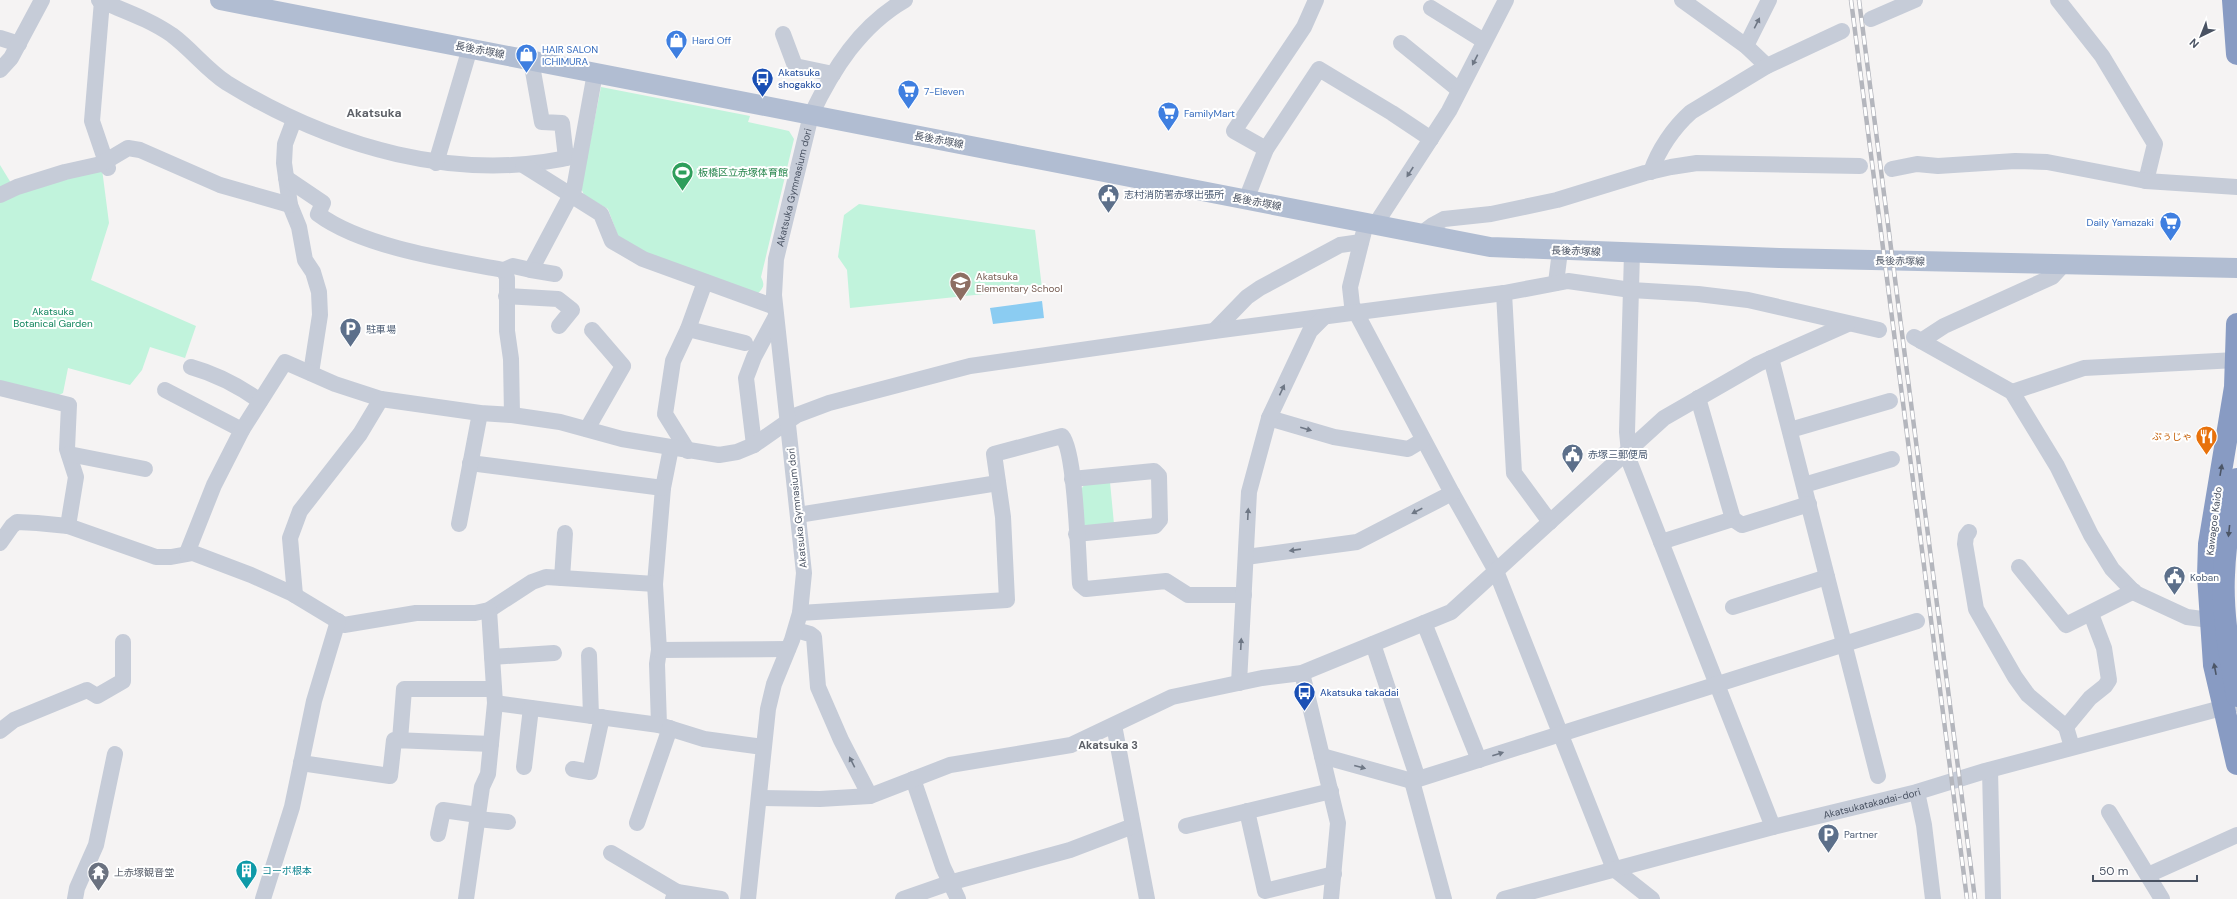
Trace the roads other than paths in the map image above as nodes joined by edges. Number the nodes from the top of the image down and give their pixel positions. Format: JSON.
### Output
{"nodes":[{"id":1,"x":42,"y":0,"type":"edge"},
{"id":2,"x":220,"y":0,"type":"edge"},
{"id":3,"x":1316,"y":0,"type":"edge"},
{"id":4,"x":1506,"y":0,"type":"edge"},
{"id":5,"x":1682,"y":0,"type":"edge"},
{"id":6,"x":1769,"y":0,"type":"edge"},
{"id":7,"x":1915,"y":0,"type":"edge"},
{"id":8,"x":2058,"y":0,"type":"edge"},
{"id":9,"x":2234,"y":0,"type":"edge"},
{"id":10,"x":100,"y":1,"type":"edge"},
{"id":11,"x":259,"y":4,"type":"edge"},
{"id":12,"x":894,"y":4,"type":"edge"},
{"id":13,"x":1431,"y":8,"type":"dead end"},
{"id":14,"x":1871,"y":19,"type":"dead end"},
{"id":15,"x":1842,"y":31,"type":"dead end"},
{"id":16,"x":783,"y":34,"type":"dead end"},
{"id":17,"x":0,"y":38,"type":"edge"},
{"id":18,"x":1484,"y":41,"type":"junction"},
{"id":19,"x":19,"y":44,"type":"junction"},
{"id":20,"x":1401,"y":44,"type":"dead end"},
{"id":21,"x":1746,"y":46,"type":"junction"},
{"id":22,"x":470,"y":48,"type":"junction"},
{"id":23,"x":2237,"y":54,"type":"edge"},
{"id":24,"x":531,"y":60,"type":"junction"},
{"id":25,"x":1767,"y":66,"type":"junction"},
{"id":26,"x":0,"y":70,"type":"edge"},
{"id":27,"x":595,"y":73,"type":"junction"},
{"id":28,"x":833,"y":74,"type":"junction"},
{"id":29,"x":1460,"y":90,"type":"junction"},
{"id":30,"x":811,"y":115,"type":"junction"},
{"id":31,"x":294,"y":120,"type":"junction"},
{"id":32,"x":1431,"y":139,"type":"junction"},
{"id":33,"x":1266,"y":149,"type":"junction"},
{"id":34,"x":573,"y":157,"type":"junction"},
{"id":35,"x":436,"y":163,"type":"junction"},
{"id":36,"x":107,"y":164,"type":"junction"},
{"id":37,"x":523,"y":165,"type":"junction"},
{"id":38,"x":1860,"y":166,"type":"dead end"},
{"id":39,"x":1892,"y":169,"type":"dead end"},
{"id":40,"x":1651,"y":172,"type":"junction"},
{"id":41,"x":286,"y":178,"type":"junction"},
{"id":42,"x":2146,"y":181,"type":"junction"},
{"id":43,"x":2237,"y":187,"type":"edge"},
{"id":44,"x":0,"y":195,"type":"edge"},
{"id":45,"x":571,"y":195,"type":"junction"},
{"id":46,"x":1246,"y":200,"type":"junction"},
{"id":47,"x":290,"y":206,"type":"junction"},
{"id":48,"x":1371,"y":224,"type":"junction"},
{"id":49,"x":1421,"y":234,"type":"junction"},
{"id":50,"x":1361,"y":242,"type":"junction"},
{"id":51,"x":1560,"y":251,"type":"junction"},
{"id":52,"x":1632,"y":253,"type":"junction"},
{"id":53,"x":2064,"y":264,"type":"junction"},
{"id":54,"x":2237,"y":268,"type":"edge"},
{"id":55,"x":504,"y":270,"type":"junction"},
{"id":56,"x":531,"y":270,"type":"junction"},
{"id":57,"x":555,"y":274,"type":"dead end"},
{"id":58,"x":705,"y":282,"type":"junction"},
{"id":59,"x":1556,"y":283,"type":"junction"},
{"id":60,"x":1631,"y":290,"type":"junction"},
{"id":61,"x":1504,"y":293,"type":"junction"},
{"id":62,"x":506,"y":296,"type":"junction"},
{"id":63,"x":776,"y":312,"type":"junction"},
{"id":64,"x":1357,"y":313,"type":"junction"},
{"id":65,"x":1323,"y":318,"type":"junction"},
{"id":66,"x":1848,"y":324,"type":"junction"},
{"id":67,"x":2237,"y":324,"type":"edge"},
{"id":68,"x":559,"y":326,"type":"dead end"},
{"id":69,"x":688,"y":329,"type":"junction"},
{"id":70,"x":592,"y":330,"type":"dead end"},
{"id":71,"x":1879,"y":330,"type":"dead end"},
{"id":72,"x":1214,"y":331,"type":"junction"},
{"id":73,"x":750,"y":351,"type":"junction"},
{"id":74,"x":1771,"y":358,"type":"junction"},
{"id":75,"x":2236,"y":360,"type":"edge"},
{"id":76,"x":191,"y":367,"type":"dead end"},
{"id":77,"x":310,"y":373,"type":"junction"},
{"id":78,"x":0,"y":388,"type":"edge"},
{"id":79,"x":165,"y":390,"type":"dead end"},
{"id":80,"x":2012,"y":392,"type":"junction"},
{"id":81,"x":1698,"y":398,"type":"junction"},
{"id":82,"x":381,"y":399,"type":"junction"},
{"id":83,"x":260,"y":401,"type":"junction"},
{"id":84,"x":1890,"y":401,"type":"dead end"},
{"id":85,"x":480,"y":413,"type":"junction"},
{"id":86,"x":512,"y":415,"type":"junction"},
{"id":87,"x":1269,"y":418,"type":"junction"},
{"id":88,"x":788,"y":422,"type":"junction"},
{"id":89,"x":587,"y":429,"type":"junction"},
{"id":90,"x":242,"y":430,"type":"junction"},
{"id":91,"x":1790,"y":430,"type":"junction"},
{"id":92,"x":1424,"y":440,"type":"junction"},
{"id":93,"x":754,"y":445,"type":"junction"},
{"id":94,"x":671,"y":448,"type":"junction"},
{"id":95,"x":688,"y":451,"type":"junction"},
{"id":96,"x":1628,"y":451,"type":"junction"},
{"id":97,"x":69,"y":454,"type":"junction"},
{"id":98,"x":1892,"y":458,"type":"dead end"},
{"id":99,"x":470,"y":463,"type":"junction"},
{"id":100,"x":145,"y":469,"type":"dead end"},
{"id":101,"x":1072,"y":479,"type":"junction"},
{"id":102,"x":2237,"y":479,"type":"edge"},
{"id":103,"x":998,"y":483,"type":"junction"},
{"id":104,"x":1804,"y":485,"type":"junction"},
{"id":105,"x":663,"y":488,"type":"junction"},
{"id":106,"x":1452,"y":493,"type":"junction"},
{"id":107,"x":1809,"y":504,"type":"junction"},
{"id":108,"x":798,"y":515,"type":"junction"},
{"id":109,"x":1733,"y":519,"type":"junction"},
{"id":110,"x":1550,"y":522,"type":"junction"},
{"id":111,"x":459,"y":524,"type":"dead end"},
{"id":112,"x":68,"y":526,"type":"junction"},
{"id":113,"x":1969,"y":532,"type":"dead end"},
{"id":114,"x":565,"y":533,"type":"dead end"},
{"id":115,"x":1076,"y":534,"type":"junction"},
{"id":116,"x":1661,"y":542,"type":"junction"},
{"id":117,"x":0,"y":544,"type":"edge"},
{"id":118,"x":187,"y":553,"type":"junction"},
{"id":119,"x":1246,"y":557,"type":"junction"},
{"id":120,"x":2019,"y":567,"type":"dead end"},
{"id":121,"x":1496,"y":572,"type":"junction"},
{"id":122,"x":1827,"y":577,"type":"junction"},
{"id":123,"x":562,"y":578,"type":"junction"},
{"id":124,"x":655,"y":584,"type":"junction"},
{"id":125,"x":2134,"y":591,"type":"junction"},
{"id":126,"x":295,"y":595,"type":"junction"},
{"id":127,"x":1244,"y":595,"type":"junction"},
{"id":128,"x":1733,"y":608,"type":"dead end"},
{"id":129,"x":489,"y":610,"type":"junction"},
{"id":130,"x":800,"y":613,"type":"junction"},
{"id":131,"x":2091,"y":614,"type":"junction"},
{"id":132,"x":2210,"y":620,"type":"junction"},
{"id":133,"x":338,"y":621,"type":"junction"},
{"id":134,"x":1917,"y":621,"type":"dead end"},
{"id":135,"x":1424,"y":623,"type":"junction"},
{"id":136,"x":796,"y":630,"type":"junction"},
{"id":137,"x":123,"y":642,"type":"dead end"},
{"id":138,"x":1373,"y":644,"type":"junction"},
{"id":139,"x":1844,"y":644,"type":"junction"},
{"id":140,"x":788,"y":649,"type":"junction"},
{"id":141,"x":659,"y":650,"type":"junction"},
{"id":142,"x":554,"y":654,"type":"dead end"},
{"id":143,"x":589,"y":655,"type":"dead end"},
{"id":144,"x":492,"y":657,"type":"junction"},
{"id":145,"x":1302,"y":673,"type":"junction"},
{"id":146,"x":1239,"y":683,"type":"junction"},
{"id":147,"x":1717,"y":684,"type":"junction"},
{"id":148,"x":494,"y":696,"type":"junction"},
{"id":149,"x":2233,"y":702,"type":"edge"},
{"id":150,"x":531,"y":708,"type":"junction"},
{"id":151,"x":596,"y":717,"type":"junction"},
{"id":152,"x":1114,"y":725,"type":"junction"},
{"id":153,"x":664,"y":727,"type":"junction"},
{"id":154,"x":2066,"y":727,"type":"junction"},
{"id":155,"x":0,"y":731,"type":"edge"},
{"id":156,"x":1560,"y":734,"type":"junction"},
{"id":157,"x":400,"y":740,"type":"junction"},
{"id":158,"x":490,"y":744,"type":"junction"},
{"id":159,"x":763,"y":747,"type":"junction"},
{"id":160,"x":2072,"y":747,"type":"junction"},
{"id":161,"x":116,"y":754,"type":"dead end"},
{"id":162,"x":1322,"y":756,"type":"junction"},
{"id":163,"x":1479,"y":760,"type":"junction"},
{"id":164,"x":301,"y":763,"type":"junction"},
{"id":165,"x":2237,"y":764,"type":"edge"},
{"id":166,"x":524,"y":767,"type":"dead end"},
{"id":167,"x":573,"y":768,"type":"dead end"},
{"id":168,"x":1990,"y":770,"type":"junction"},
{"id":169,"x":1878,"y":776,"type":"dead end"},
{"id":170,"x":913,"y":779,"type":"junction"},
{"id":171,"x":1415,"y":780,"type":"junction"},
{"id":172,"x":1331,"y":791,"type":"junction"},
{"id":173,"x":1917,"y":792,"type":"junction"},
{"id":174,"x":870,"y":796,"type":"junction"},
{"id":175,"x":759,"y":798,"type":"junction"},
{"id":176,"x":1247,"y":811,"type":"junction"},
{"id":177,"x":2109,"y":812,"type":"dead end"},
{"id":178,"x":478,"y":817,"type":"junction"},
{"id":179,"x":508,"y":822,"type":"dead end"},
{"id":180,"x":637,"y":823,"type":"dead end"},
{"id":181,"x":1133,"y":826,"type":"junction"},
{"id":182,"x":1186,"y":826,"type":"dead end"},
{"id":183,"x":1773,"y":827,"type":"junction"},
{"id":184,"x":438,"y":834,"type":"dead end"},
{"id":185,"x":2237,"y":835,"type":"edge"},
{"id":186,"x":611,"y":853,"type":"dead end"},
{"id":187,"x":1614,"y":869,"type":"junction"},
{"id":188,"x":1334,"y":874,"type":"junction"},
{"id":189,"x":2148,"y":875,"type":"junction"},
{"id":190,"x":949,"y":883,"type":"junction"},
{"id":191,"x":675,"y":896,"type":"edge"},
{"id":192,"x":75,"y":899,"type":"edge"},
{"id":193,"x":263,"y":899,"type":"edge"},
{"id":194,"x":466,"y":899,"type":"edge"},
{"id":195,"x":720,"y":899,"type":"edge"},
{"id":196,"x":748,"y":899,"type":"edge"},
{"id":197,"x":903,"y":899,"type":"edge"},
{"id":198,"x":958,"y":899,"type":"edge"},
{"id":199,"x":1147,"y":899,"type":"edge"},
{"id":200,"x":1331,"y":899,"type":"edge"},
{"id":201,"x":1444,"y":899,"type":"edge"},
{"id":202,"x":1504,"y":899,"type":"edge"},
{"id":203,"x":1652,"y":899,"type":"edge"},
{"id":204,"x":1934,"y":899,"type":"edge"},
{"id":205,"x":1993,"y":899,"type":"edge"},
{"id":206,"x":2162,"y":899,"type":"edge"}],
"edges":[{"from":1,"to":19,"type":"street"},
{"from":2,"to":11,"type":"main road","name":"長後赤塚線"},
{"from":3,"to":33,"type":"street"},
{"from":4,"to":18,"type":"street"},
{"from":5,"to":21,"type":"street"},
{"from":21,"to":6,"type":"street","one_way":true},
{"from":7,"to":14,"type":"street"},
{"from":8,"to":42,"type":"street"},
{"from":9,"to":23,"type":"highway"},
{"from":10,"to":31,"type":"street"},
{"from":10,"to":36,"type":"street"},
{"from":11,"to":22,"type":"main road","name":"長後赤塚線"},
{"from":12,"to":28,"type":"street","name":"Akatsuka Gymnasium dori"},
{"from":13,"to":18,"type":"street"},
{"from":15,"to":25,"type":"street"},
{"from":16,"to":28,"type":"street"},
{"from":17,"to":19,"type":"street"},
{"from":18,"to":29,"type":"street","one_way":true},
{"from":19,"to":26,"type":"street"},
{"from":20,"to":29,"type":"street"},
{"from":21,"to":25,"type":"street"},
{"from":22,"to":24,"type":"main road","name":"長後赤塚線"},
{"from":22,"to":35,"type":"street"},
{"from":24,"to":27,"type":"main road","name":"長後赤塚線"},
{"from":24,"to":34,"type":"street"},
{"from":25,"to":40,"type":"street"},
{"from":27,"to":30,"type":"main road","name":"長後赤塚線"},
{"from":27,"to":34,"type":"street"},
{"from":28,"to":30,"type":"street","name":"Akatsuka Gymnasium dori"},
{"from":29,"to":32,"type":"street"},
{"from":30,"to":46,"type":"main road","name":"長後赤塚線"},
{"from":30,"to":63,"type":"street","name":"Akatsuka Gymnasium dori"},
{"from":31,"to":35,"type":"street"},
{"from":31,"to":41,"type":"street"},
{"from":32,"to":33,"type":"street"},
{"from":32,"to":48,"type":"street","one_way":true},
{"from":33,"to":46,"type":"street"},
{"from":34,"to":37,"type":"street"},
{"from":34,"to":45,"type":"street"},
{"from":35,"to":37,"type":"street"},
{"from":36,"to":44,"type":"street"},
{"from":36,"to":47,"type":"street"},
{"from":37,"to":45,"type":"street"},
{"from":38,"to":40,"type":"street"},
{"from":39,"to":42,"type":"street"},
{"from":40,"to":49,"type":"street"},
{"from":41,"to":47,"type":"street"},
{"from":41,"to":55,"type":"street"},
{"from":42,"to":43,"type":"street"},
{"from":45,"to":56,"type":"street"},
{"from":45,"to":58,"type":"street"},
{"from":46,"to":48,"type":"main road","name":"長後赤塚線"},
{"from":47,"to":77,"type":"street"},
{"from":48,"to":49,"type":"main road","name":"長後赤塚線"},
{"from":48,"to":50,"type":"street"},
{"from":49,"to":51,"type":"main road","name":"長後赤塚線"},
{"from":50,"to":64,"type":"street"},
{"from":50,"to":72,"type":"street"},
{"from":51,"to":52,"type":"main road","name":"長後赤塚線"},
{"from":51,"to":59,"type":"street"},
{"from":52,"to":53,"type":"main road","name":"長後赤塚線"},
{"from":52,"to":60,"type":"street"},
{"from":53,"to":54,"type":"main road","name":"長後赤塚線"},
{"from":53,"to":80,"type":"street"},
{"from":55,"to":56,"type":"street"},
{"from":55,"to":62,"type":"street"},
{"from":56,"to":57,"type":"street"},
{"from":58,"to":63,"type":"street"},
{"from":58,"to":69,"type":"street"},
{"from":59,"to":60,"type":"street"},
{"from":59,"to":61,"type":"street"},
{"from":60,"to":66,"type":"street"},
{"from":60,"to":96,"type":"street"},
{"from":61,"to":64,"type":"street"},
{"from":61,"to":110,"type":"street"},
{"from":62,"to":68,"type":"street"},
{"from":62,"to":86,"type":"street"},
{"from":63,"to":73,"type":"street"},
{"from":63,"to":88,"type":"street","name":"Akatsuka Gymnasium dori"},
{"from":64,"to":65,"type":"street"},
{"from":64,"to":92,"type":"street"},
{"from":65,"to":72,"type":"street"},
{"from":87,"to":65,"type":"street","one_way":true},
{"from":66,"to":71,"type":"street"},
{"from":66,"to":74,"type":"street"},
{"from":67,"to":75,"type":"highway","name":"Kawagoe Kaido"},
{"from":69,"to":73,"type":"street"},
{"from":69,"to":95,"type":"street"},
{"from":70,"to":89,"type":"street"},
{"from":72,"to":88,"type":"street"},
{"from":73,"to":93,"type":"street"},
{"from":74,"to":81,"type":"street"},
{"from":74,"to":91,"type":"street"},
{"from":75,"to":80,"type":"street"},
{"from":132,"to":75,"type":"highway","name":"Kawagoe Kaido","one_way":true},
{"from":76,"to":83,"type":"street"},
{"from":77,"to":82,"type":"street"},
{"from":77,"to":83,"type":"street"},
{"from":78,"to":97,"type":"street"},
{"from":79,"to":90,"type":"street"},
{"from":80,"to":125,"type":"street"},
{"from":81,"to":96,"type":"street"},
{"from":81,"to":109,"type":"street"},
{"from":82,"to":85,"type":"street"},
{"from":82,"to":126,"type":"street"},
{"from":83,"to":90,"type":"street"},
{"from":84,"to":91,"type":"street"},
{"from":85,"to":86,"type":"street"},
{"from":85,"to":99,"type":"street"},
{"from":86,"to":89,"type":"street"},
{"from":87,"to":92,"type":"street","one_way":true},
{"from":119,"to":87,"type":"street","one_way":true},
{"from":88,"to":93,"type":"street"},
{"from":88,"to":108,"type":"street","name":"Akatsuka Gymnasium dori"},
{"from":89,"to":94,"type":"street"},
{"from":90,"to":118,"type":"street"},
{"from":91,"to":104,"type":"street"},
{"from":92,"to":106,"type":"street"},
{"from":93,"to":95,"type":"street"},
{"from":94,"to":95,"type":"street"},
{"from":94,"to":105,"type":"street"},
{"from":96,"to":110,"type":"street"},
{"from":96,"to":116,"type":"street"},
{"from":97,"to":100,"type":"street"},
{"from":97,"to":112,"type":"street"},
{"from":98,"to":104,"type":"street"},
{"from":99,"to":105,"type":"street"},
{"from":99,"to":111,"type":"street"},
{"from":101,"to":103,"type":"street"},
{"from":101,"to":115,"type":"street"},
{"from":101,"to":115,"type":"street"},
{"from":102,"to":149,"type":"highway","name":"Kawagoe Kaido","one_way":true},
{"from":103,"to":108,"type":"street"},
{"from":103,"to":130,"type":"street"},
{"from":104,"to":107,"type":"street"},
{"from":105,"to":124,"type":"street"},
{"from":106,"to":119,"type":"street","one_way":true},
{"from":106,"to":121,"type":"street"},
{"from":107,"to":109,"type":"street"},
{"from":107,"to":122,"type":"street"},
{"from":108,"to":130,"type":"street","name":"Akatsuka Gymnasium dori"},
{"from":109,"to":116,"type":"street"},
{"from":110,"to":121,"type":"street"},
{"from":112,"to":117,"type":"street"},
{"from":112,"to":118,"type":"street"},
{"from":113,"to":154,"type":"street"},
{"from":114,"to":123,"type":"street"},
{"from":115,"to":127,"type":"street"},
{"from":116,"to":147,"type":"street"},
{"from":118,"to":126,"type":"street"},
{"from":119,"to":127,"type":"street"},
{"from":120,"to":131,"type":"street"},
{"from":121,"to":135,"type":"street"},
{"from":121,"to":156,"type":"street"},
{"from":122,"to":128,"type":"street"},
{"from":122,"to":139,"type":"street"},
{"from":123,"to":124,"type":"street"},
{"from":123,"to":129,"type":"street"},
{"from":124,"to":141,"type":"street"},
{"from":125,"to":131,"type":"street"},
{"from":125,"to":132,"type":"street"},
{"from":126,"to":133,"type":"street"},
{"from":146,"to":127,"type":"street","one_way":true},
{"from":129,"to":133,"type":"street"},
{"from":129,"to":144,"type":"street"},
{"from":130,"to":136,"type":"street","name":"Akatsuka Gymnasium dori"},
{"from":131,"to":154,"type":"street"},
{"from":149,"to":132,"type":"highway","name":"Kawagoe Kaido","one_way":true},
{"from":133,"to":164,"type":"street"},
{"from":134,"to":139,"type":"street"},
{"from":135,"to":138,"type":"street"},
{"from":135,"to":163,"type":"street"},
{"from":136,"to":140,"type":"street","name":"Akatsuka Gymnasium dori"},
{"from":174,"to":136,"type":"street","one_way":true},
{"from":137,"to":155,"type":"street"},
{"from":138,"to":145,"type":"street"},
{"from":138,"to":171,"type":"street"},
{"from":139,"to":147,"type":"street"},
{"from":139,"to":169,"type":"street"},
{"from":140,"to":141,"type":"street"},
{"from":140,"to":159,"type":"street","name":"Akatsuka Gymnasium dori"},
{"from":141,"to":153,"type":"street"},
{"from":142,"to":144,"type":"street"},
{"from":143,"to":151,"type":"street"},
{"from":144,"to":148,"type":"street"},
{"from":145,"to":146,"type":"street"},
{"from":145,"to":162,"type":"street"},
{"from":146,"to":152,"type":"street"},
{"from":147,"to":156,"type":"street"},
{"from":147,"to":183,"type":"street"},
{"from":148,"to":150,"type":"street"},
{"from":148,"to":157,"type":"street"},
{"from":148,"to":158,"type":"street"},
{"from":149,"to":160,"type":"street","name":"Akatsukatakadai-dori"},
{"from":149,"to":165,"type":"highway","name":"Kawagoe Kaido"},
{"from":150,"to":151,"type":"street"},
{"from":150,"to":166,"type":"street"},
{"from":151,"to":153,"type":"street"},
{"from":151,"to":167,"type":"street"},
{"from":152,"to":170,"type":"street"},
{"from":152,"to":181,"type":"street"},
{"from":153,"to":159,"type":"street"},
{"from":153,"to":180,"type":"street"},
{"from":154,"to":160,"type":"street"},
{"from":163,"to":156,"type":"street","one_way":true},
{"from":156,"to":187,"type":"street"},
{"from":157,"to":158,"type":"street"},
{"from":157,"to":164,"type":"street"},
{"from":158,"to":178,"type":"street"},
{"from":159,"to":175,"type":"street","name":"Akatsuka Gymnasium dori"},
{"from":160,"to":168,"type":"street","name":"Akatsukatakadai-dori"},
{"from":161,"to":192,"type":"street"},
{"from":162,"to":171,"type":"street","one_way":true},
{"from":162,"to":172,"type":"street"},
{"from":163,"to":171,"type":"street"},
{"from":164,"to":193,"type":"street"},
{"from":168,"to":173,"type":"street","name":"Akatsukatakadai-dori"},
{"from":168,"to":205,"type":"street"},
{"from":170,"to":174,"type":"street"},
{"from":170,"to":190,"type":"street"},
{"from":171,"to":201,"type":"street"},
{"from":172,"to":176,"type":"street"},
{"from":172,"to":188,"type":"street"},
{"from":173,"to":183,"type":"street","name":"Akatsukatakadai-dori"},
{"from":173,"to":204,"type":"street"},
{"from":174,"to":175,"type":"street"},
{"from":175,"to":196,"type":"street","name":"Akatsuka Gymnasium dori"},
{"from":176,"to":182,"type":"street"},
{"from":176,"to":188,"type":"street"},
{"from":177,"to":189,"type":"street"},
{"from":178,"to":179,"type":"street"},
{"from":178,"to":184,"type":"street"},
{"from":178,"to":194,"type":"street"},
{"from":181,"to":190,"type":"street"},
{"from":181,"to":199,"type":"street"},
{"from":183,"to":187,"type":"street","name":"Akatsukatakadai-dori"},
{"from":185,"to":189,"type":"street"},
{"from":186,"to":191,"type":"street"},
{"from":187,"to":202,"type":"street","name":"Akatsukatakadai-dori"},
{"from":187,"to":203,"type":"street"},
{"from":188,"to":200,"type":"street"},
{"from":189,"to":206,"type":"street"},
{"from":190,"to":197,"type":"street"},
{"from":190,"to":198,"type":"street"},
{"from":191,"to":195,"type":"street"}]}
